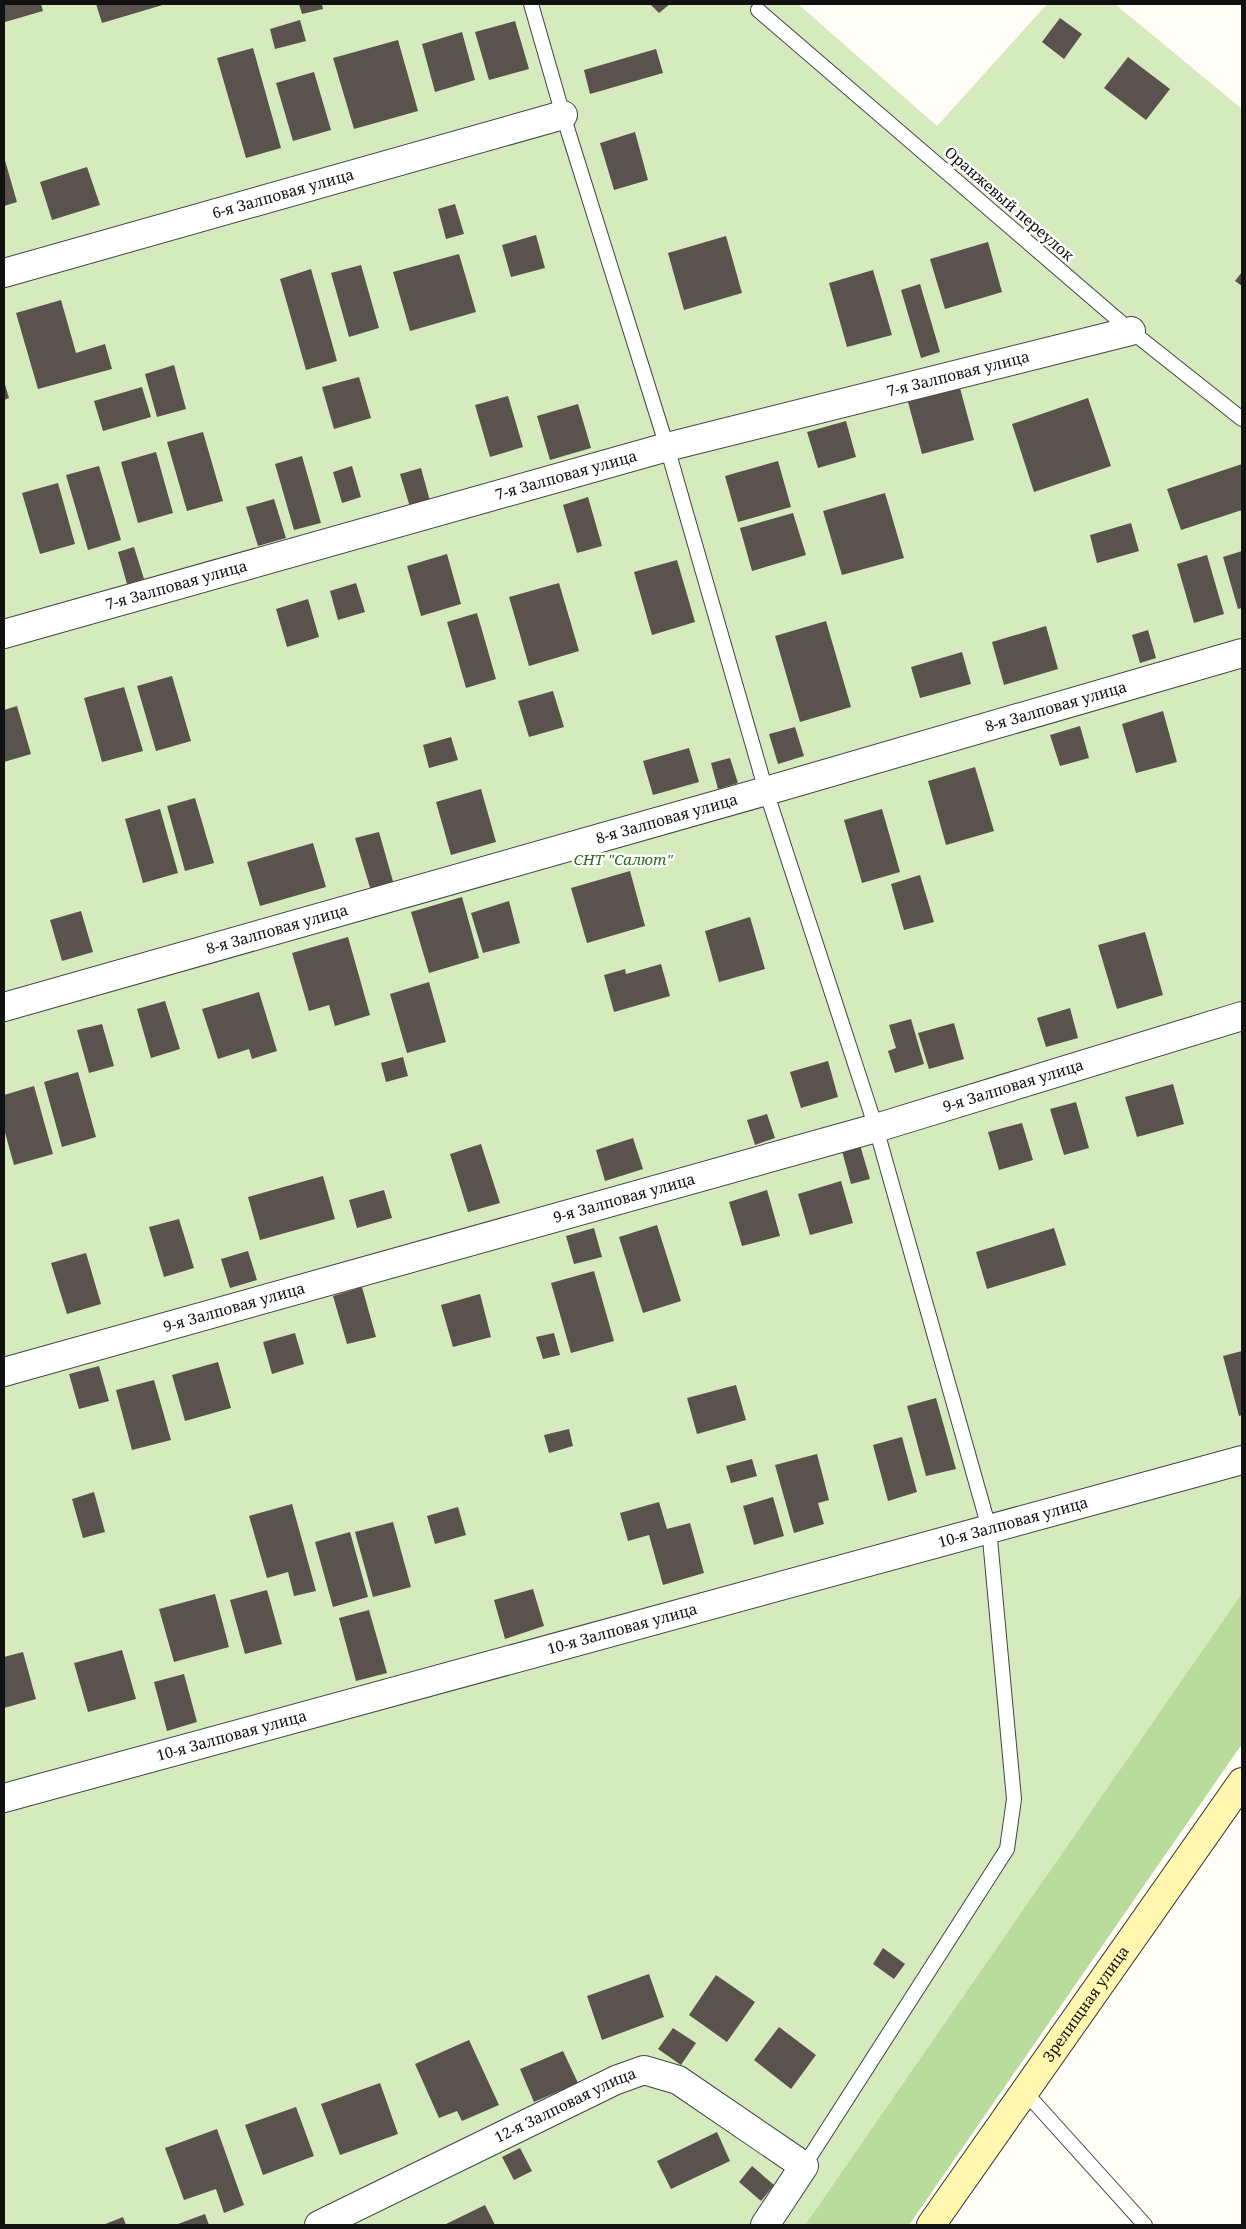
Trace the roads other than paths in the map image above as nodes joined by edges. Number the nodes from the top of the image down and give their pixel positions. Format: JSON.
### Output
{"nodes":[{"id":1,"x":531,"y":4,"type":"edge"},
{"id":2,"x":758,"y":10,"type":"dead end"},
{"id":3,"x":563,"y":114,"type":"junction"},
{"id":4,"x":4,"y":273,"type":"edge"},
{"id":5,"x":1131,"y":331,"type":"junction"},
{"id":6,"x":1242,"y":419,"type":"edge"},
{"id":7,"x":667,"y":447,"type":"junction"},
{"id":8,"x":4,"y":634,"type":"edge"},
{"id":9,"x":1242,"y":653,"type":"edge"},
{"id":10,"x":766,"y":791,"type":"junction"},
{"id":11,"x":4,"y":1007,"type":"edge"},
{"id":12,"x":1242,"y":1016,"type":"edge"},
{"id":13,"x":876,"y":1128,"type":"junction"},
{"id":14,"x":4,"y":1372,"type":"edge"},
{"id":15,"x":1242,"y":1460,"type":"edge"},
{"id":16,"x":990,"y":1528,"type":"junction"},
{"id":17,"x":1242,"y":1782,"type":"edge"},
{"id":18,"x":4,"y":1798,"type":"edge"},
{"id":19,"x":1025,"y":2092,"type":"junction"},
{"id":20,"x":804,"y":2166,"type":"junction"},
{"id":21,"x":319,"y":2225,"type":"edge"},
{"id":22,"x":765,"y":2225,"type":"edge"},
{"id":23,"x":931,"y":2225,"type":"edge"},
{"id":24,"x":1145,"y":2225,"type":"edge"}],
"edges":[{"from":1,"to":3,"type":"lane"},
{"from":2,"to":5,"type":"lane","name":"Оранжевый переулок"},
{"from":3,"to":4,"type":"street","name":"6-я Залповая улица"},
{"from":3,"to":7,"type":"lane"},
{"from":5,"to":6,"type":"lane","name":"Оранжевый переулок"},
{"from":5,"to":7,"type":"street","name":"7-я Залповая улица"},
{"from":7,"to":8,"type":"street","name":"7-я Залповая улица"},
{"from":7,"to":10,"type":"lane"},
{"from":9,"to":10,"type":"street","name":"8-я Залповая улица"},
{"from":10,"to":11,"type":"street","name":"8-я Залповая улица"},
{"from":10,"to":13,"type":"lane"},
{"from":12,"to":13,"type":"street","name":"9-я Залповая улица"},
{"from":13,"to":14,"type":"street","name":"9-я Залповая улица"},
{"from":13,"to":16,"type":"lane"},
{"from":15,"to":16,"type":"street","name":"10-я Залповая улица"},
{"from":16,"to":18,"type":"street","name":"10-я Залповая улица"},
{"from":16,"to":20,"type":"lane"},
{"from":17,"to":19,"type":"street","name":"Зрелищная улица"},
{"from":19,"to":23,"type":"street","name":"Зрелищная улица"},
{"from":19,"to":24,"type":"lane"},
{"from":20,"to":21,"type":"street","name":"12-я Залповая улица"},
{"from":20,"to":22,"type":"street"}]}
